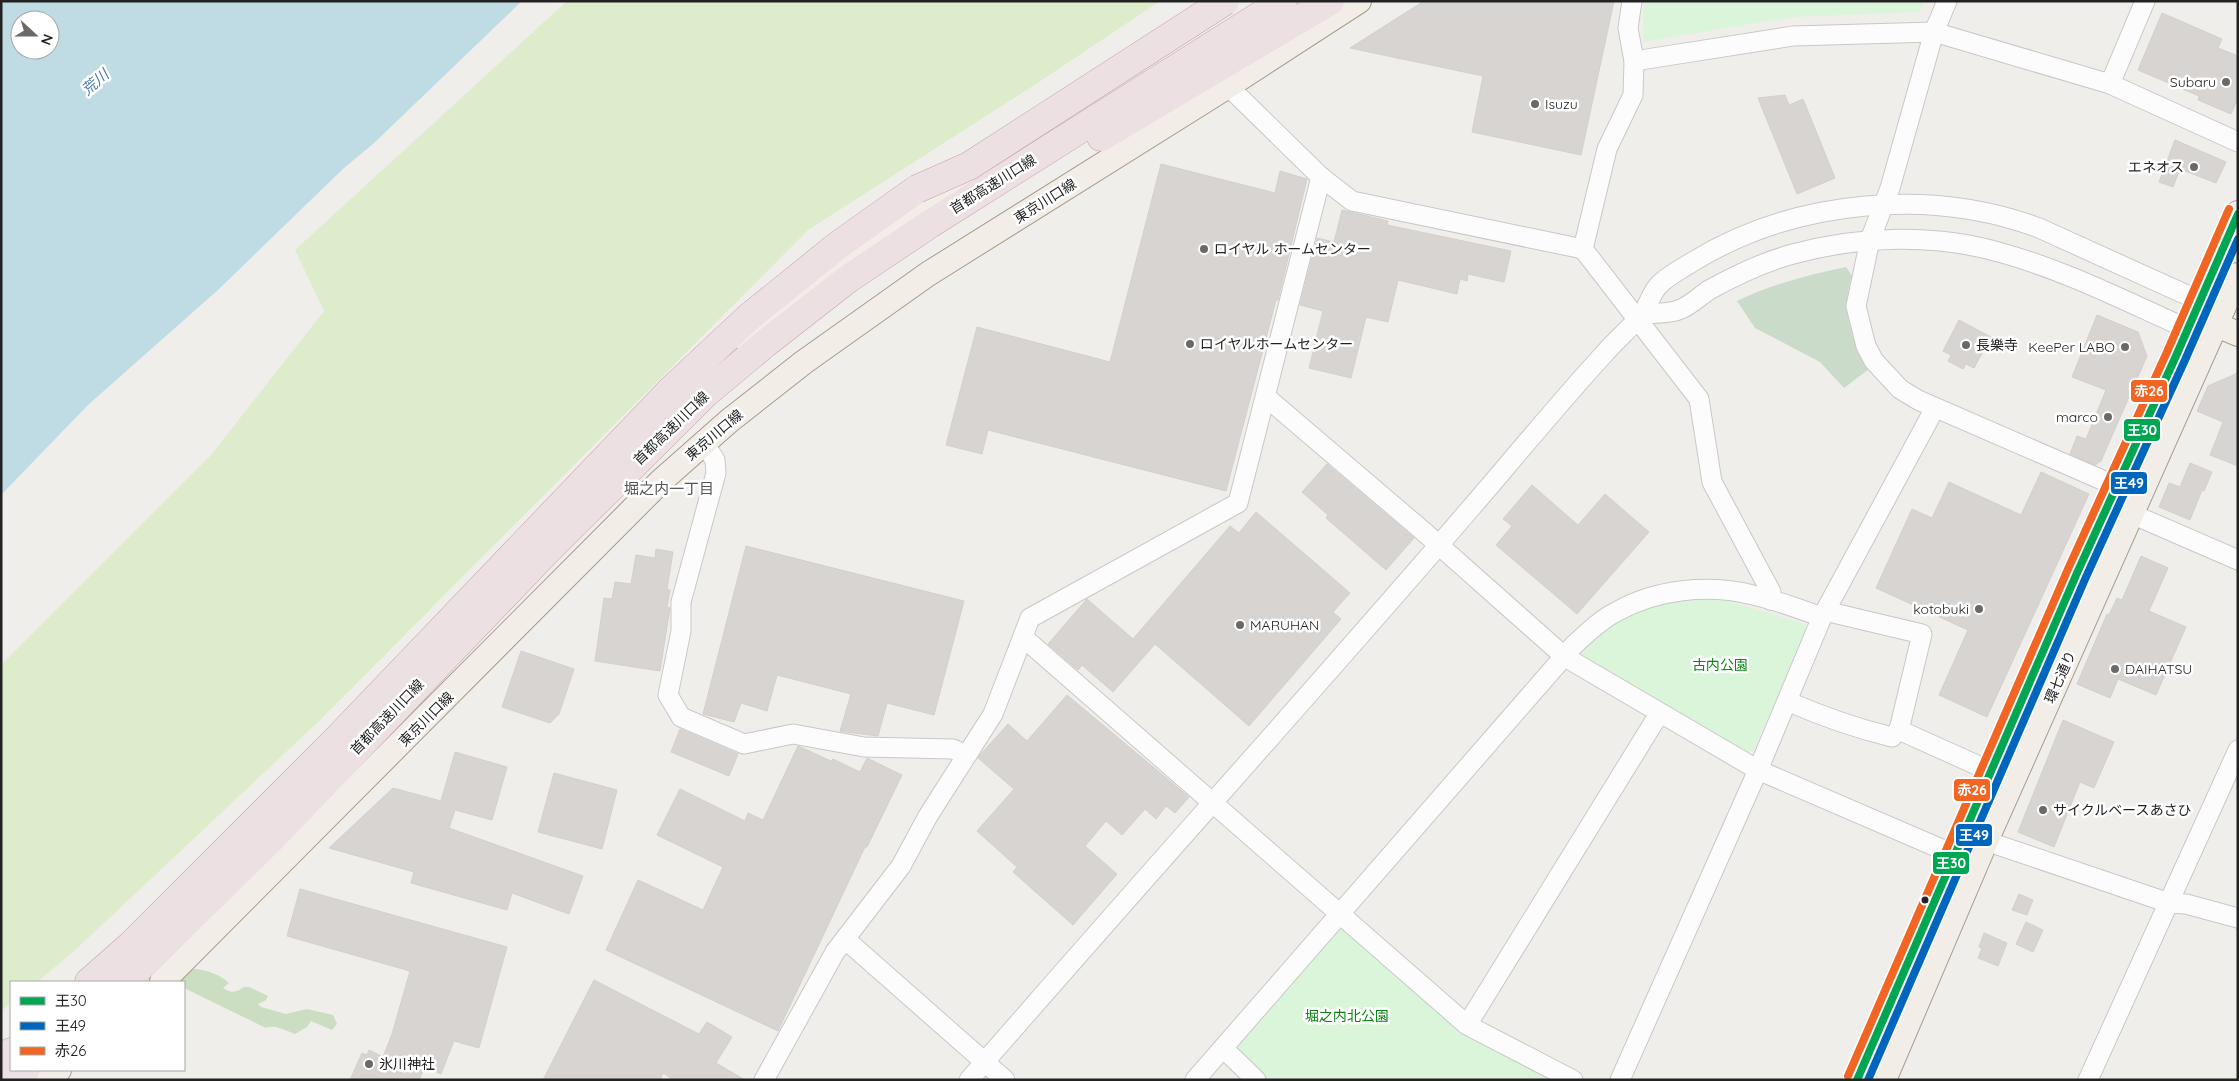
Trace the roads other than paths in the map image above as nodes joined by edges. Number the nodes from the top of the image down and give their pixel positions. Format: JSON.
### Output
{"nodes":[{"id":1,"x":1211,"y":1,"type":"edge"},
{"id":2,"x":1225,"y":1,"type":"edge"},
{"id":3,"x":1242,"y":1,"type":"edge"},
{"id":4,"x":1283,"y":1,"type":"edge"},
{"id":5,"x":1330,"y":1,"type":"edge"},
{"id":6,"x":1359,"y":1,"type":"edge"},
{"id":7,"x":1632,"y":1,"type":"edge"},
{"id":8,"x":1947,"y":1,"type":"edge"},
{"id":9,"x":2145,"y":1,"type":"edge"},
{"id":10,"x":1934,"y":32,"type":"junction"},
{"id":11,"x":1634,"y":61,"type":"junction"},
{"id":12,"x":2110,"y":84,"type":"junction"},
{"id":13,"x":1228,"y":86,"type":"junction"},
{"id":14,"x":1092,"y":95,"type":"junction"},
{"id":15,"x":2238,"y":142,"type":"edge"},
{"id":16,"x":1321,"y":177,"type":"junction"},
{"id":17,"x":917,"y":189,"type":"junction"},
{"id":18,"x":1883,"y":206,"type":"junction"},
{"id":19,"x":2238,"y":213,"type":"edge"},
{"id":20,"x":1870,"y":240,"type":"junction"},
{"id":21,"x":1583,"y":249,"type":"junction"},
{"id":22,"x":2238,"y":275,"type":"edge"},
{"id":23,"x":2200,"y":301,"type":"junction"},
{"id":24,"x":1640,"y":317,"type":"junction"},
{"id":25,"x":2188,"y":328,"type":"junction"},
{"id":26,"x":2228,"y":329,"type":"edge"},
{"id":27,"x":766,"y":342,"type":"junction"},
{"id":28,"x":1266,"y":397,"type":"junction"},
{"id":29,"x":1934,"y":408,"type":"junction"},
{"id":30,"x":704,"y":443,"type":"junction"},
{"id":31,"x":2116,"y":486,"type":"junction"},
{"id":32,"x":2132,"y":514,"type":"junction"},
{"id":33,"x":1438,"y":546,"type":"junction"},
{"id":34,"x":2238,"y":560,"type":"edge"},
{"id":35,"x":1770,"y":600,"type":"junction"},
{"id":36,"x":1823,"y":614,"type":"junction"},
{"id":37,"x":1024,"y":638,"type":"junction"},
{"id":38,"x":1564,"y":657,"type":"junction"},
{"id":39,"x":1787,"y":701,"type":"junction"},
{"id":40,"x":1659,"y":714,"type":"junction"},
{"id":41,"x":1899,"y":730,"type":"junction"},
{"id":42,"x":2238,"y":750,"type":"edge"},
{"id":43,"x":967,"y":755,"type":"junction"},
{"id":44,"x":1758,"y":770,"type":"junction"},
{"id":45,"x":1990,"y":771,"type":"junction"},
{"id":46,"x":1211,"y":803,"type":"junction"},
{"id":47,"x":1986,"y":841,"type":"junction"},
{"id":48,"x":1954,"y":854,"type":"junction"},
{"id":49,"x":2170,"y":903,"type":"junction"},
{"id":50,"x":1339,"y":914,"type":"junction"},
{"id":51,"x":2238,"y":918,"type":"edge"},
{"id":52,"x":845,"y":939,"type":"junction"},
{"id":53,"x":91,"y":981,"type":"edge"},
{"id":54,"x":108,"y":981,"type":"edge"},
{"id":55,"x":126,"y":981,"type":"edge"},
{"id":56,"x":163,"y":981,"type":"edge"},
{"id":57,"x":1467,"y":1025,"type":"junction"},
{"id":58,"x":1223,"y":1048,"type":"junction"},
{"id":59,"x":985,"y":1062,"type":"junction"},
{"id":60,"x":24,"y":1071,"type":"edge"},
{"id":61,"x":59,"y":1071,"type":"edge"},
{"id":62,"x":13,"y":1080,"type":"edge"},
{"id":63,"x":48,"y":1080,"type":"edge"},
{"id":64,"x":764,"y":1080,"type":"edge"},
{"id":65,"x":970,"y":1080,"type":"edge"},
{"id":66,"x":1006,"y":1080,"type":"edge"},
{"id":67,"x":1195,"y":1080,"type":"edge"},
{"id":68,"x":1256,"y":1080,"type":"edge"},
{"id":69,"x":1573,"y":1080,"type":"edge"},
{"id":70,"x":1620,"y":1080,"type":"edge"},
{"id":71,"x":1857,"y":1080,"type":"edge"},
{"id":72,"x":1884,"y":1080,"type":"edge"},
{"id":73,"x":2088,"y":1080,"type":"edge"}],
"edges":[{"from":1,"to":14,"type":"street"},
{"from":1,"to":17,"type":"highway","name":"首都高速川口線","bridge":true},
{"from":2,"to":17,"type":"highway","bridge":true},
{"from":3,"to":14,"type":"main road"},
{"from":4,"to":27,"type":"highway","name":"首都高速川口線"},
{"from":5,"to":27,"type":"highway"},
{"from":6,"to":13,"type":"main road","name":"東京川口線"},
{"from":7,"to":11,"type":"street"},
{"from":8,"to":10,"type":"street"},
{"from":9,"to":12,"type":"street"},
{"from":10,"to":11,"type":"street"},
{"from":10,"to":12,"type":"street"},
{"from":10,"to":18,"type":"street"},
{"from":11,"to":21,"type":"street"},
{"from":12,"to":15,"type":"street"},
{"from":13,"to":16,"type":"street"},
{"from":13,"to":30,"type":"main road","name":"東京川口線"},
{"from":14,"to":54,"type":"main road"},
{"from":16,"to":21,"type":"street"},
{"from":16,"to":28,"type":"street"},
{"from":17,"to":53,"type":"highway","name":"首都高速川口線"},
{"from":18,"to":20,"type":"street"},
{"from":18,"to":23,"type":"street"},
{"from":18,"to":24,"type":"street"},
{"from":19,"to":23,"type":"main road","name":"環七通り"},
{"from":20,"to":24,"type":"street"},
{"from":20,"to":25,"type":"street"},
{"from":20,"to":29,"type":"street"},
{"from":21,"to":24,"type":"street"},
{"from":22,"to":26,"type":"main road","name":"環七通り"},
{"from":23,"to":25,"type":"main road","name":"環七通り"},
{"from":23,"to":26,"type":"main road"},
{"from":24,"to":33,"type":"street"},
{"from":24,"to":35,"type":"street"},
{"from":25,"to":26,"type":"main road"},
{"from":25,"to":31,"type":"main road","name":"環七通り"},
{"from":26,"to":32,"type":"main road","name":"環七通り"},
{"from":27,"to":55,"type":"highway","name":"首都高速川口線"},
{"from":28,"to":33,"type":"street"},
{"from":28,"to":37,"type":"street"},
{"from":29,"to":31,"type":"street"},
{"from":29,"to":36,"type":"street"},
{"from":30,"to":43,"type":"street"},
{"from":30,"to":56,"type":"main road","name":"東京川口線"},
{"from":31,"to":45,"type":"main road","name":"環七通り"},
{"from":32,"to":34,"type":"street"},
{"from":32,"to":47,"type":"main road","name":"環七通り"},
{"from":33,"to":38,"type":"street"},
{"from":33,"to":46,"type":"street"},
{"from":35,"to":36,"type":"street"},
{"from":35,"to":38,"type":"street"},
{"from":36,"to":39,"type":"street"},
{"from":36,"to":41,"type":"street"},
{"from":37,"to":43,"type":"street"},
{"from":37,"to":46,"type":"street"},
{"from":38,"to":40,"type":"street"},
{"from":38,"to":50,"type":"street"},
{"from":39,"to":41,"type":"street"},
{"from":39,"to":44,"type":"street"},
{"from":40,"to":44,"type":"street"},
{"from":40,"to":57,"type":"street"},
{"from":41,"to":45,"type":"street"},
{"from":42,"to":49,"type":"street"},
{"from":43,"to":52,"type":"street"},
{"from":44,"to":48,"type":"street"},
{"from":44,"to":70,"type":"street"},
{"from":45,"to":48,"type":"main road","name":"環七通り"},
{"from":46,"to":50,"type":"street"},
{"from":46,"to":59,"type":"street"},
{"from":47,"to":49,"type":"street"},
{"from":47,"to":72,"type":"main road","name":"環七通り"},
{"from":48,"to":71,"type":"main road","name":"環七通り"},
{"from":49,"to":51,"type":"street"},
{"from":49,"to":73,"type":"street"},
{"from":50,"to":57,"type":"street"},
{"from":50,"to":58,"type":"street"},
{"from":52,"to":59,"type":"street"},
{"from":52,"to":64,"type":"street"},
{"from":57,"to":69,"type":"street"},
{"from":58,"to":67,"type":"street"},
{"from":58,"to":68,"type":"street"},
{"from":59,"to":65,"type":"street"},
{"from":59,"to":66,"type":"street"},
{"from":60,"to":62,"type":"highway"},
{"from":61,"to":63,"type":"main road"}]}
